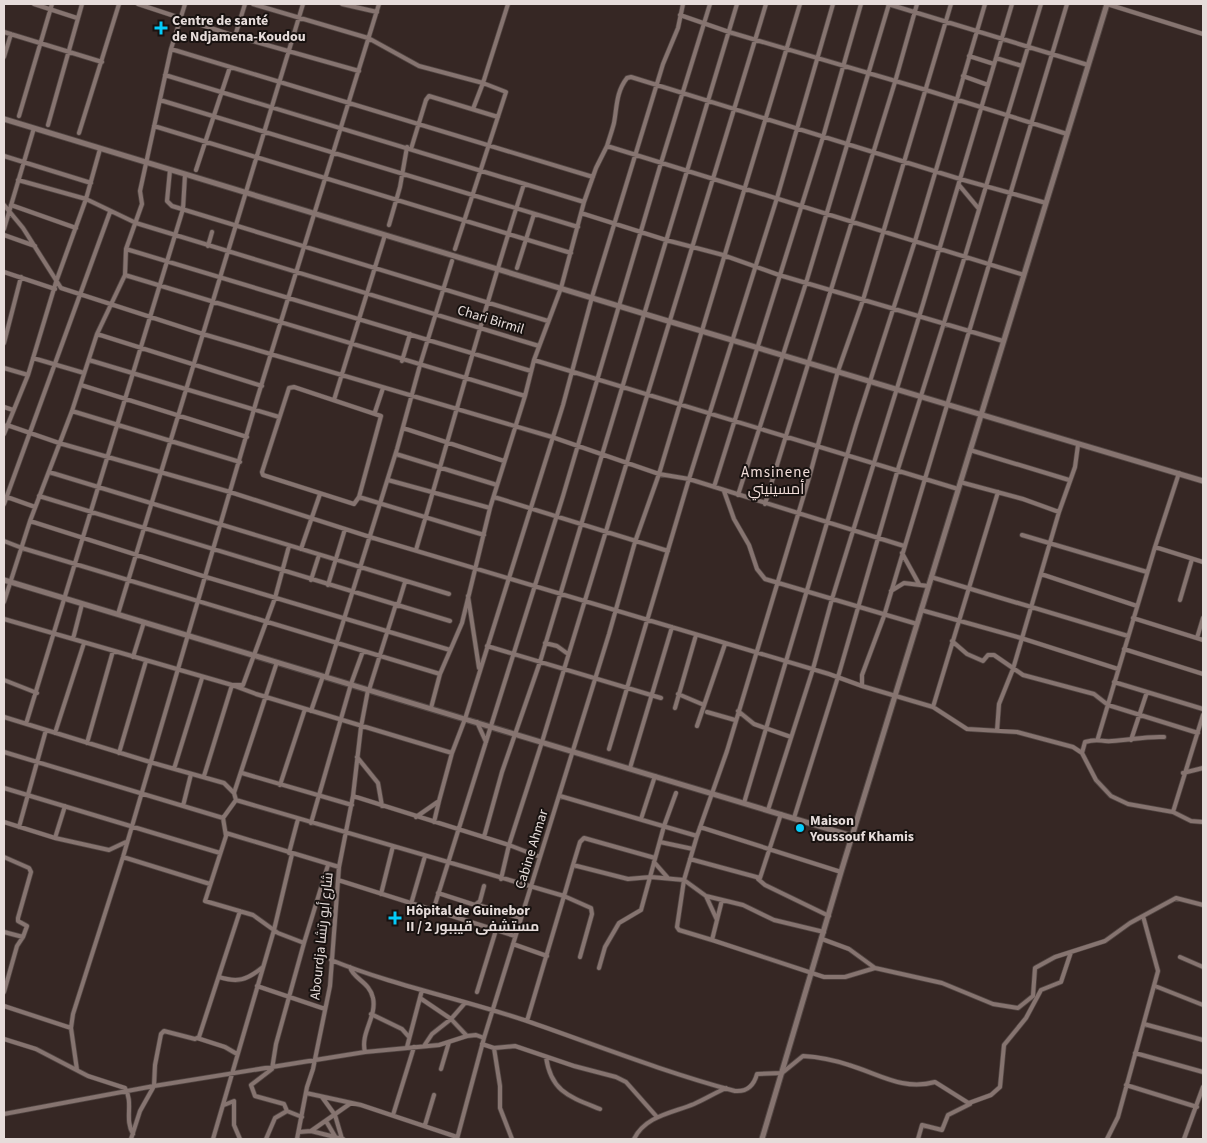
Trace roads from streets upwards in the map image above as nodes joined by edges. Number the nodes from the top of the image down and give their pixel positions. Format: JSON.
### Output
{"nodes":[{"id":1,"x":34,"y":4,"type":"edge"},
{"id":2,"x":52,"y":4,"type":"edge"},
{"id":3,"x":82,"y":4,"type":"edge"},
{"id":4,"x":119,"y":4,"type":"edge"},
{"id":5,"x":138,"y":4,"type":"edge"},
{"id":6,"x":184,"y":4,"type":"edge"},
{"id":7,"x":245,"y":4,"type":"edge"},
{"id":8,"x":253,"y":4,"type":"edge"},
{"id":9,"x":303,"y":4,"type":"edge"},
{"id":10,"x":342,"y":4,"type":"edge"},
{"id":11,"x":379,"y":4,"type":"edge"},
{"id":12,"x":508,"y":4,"type":"edge"},
{"id":13,"x":683,"y":4,"type":"edge"},
{"id":14,"x":710,"y":4,"type":"edge"},
{"id":15,"x":738,"y":4,"type":"edge"},
{"id":16,"x":766,"y":4,"type":"edge"},
{"id":17,"x":800,"y":4,"type":"edge"},
{"id":18,"x":832,"y":4,"type":"edge"},
{"id":19,"x":861,"y":4,"type":"edge"},
{"id":20,"x":888,"y":4,"type":"edge"},
{"id":21,"x":917,"y":4,"type":"edge"},
{"id":22,"x":952,"y":4,"type":"edge"},
{"id":23,"x":985,"y":4,"type":"edge"},
{"id":24,"x":1012,"y":4,"type":"edge"},
{"id":25,"x":1041,"y":4,"type":"edge"},
{"id":26,"x":1067,"y":4,"type":"edge"},
{"id":27,"x":1107,"y":4,"type":"edge"},
{"id":28,"x":150,"y":6,"type":"edge"},
{"id":29,"x":51,"y":9,"type":"junction"},
{"id":30,"x":377,"y":12,"type":"junction"},
{"id":31,"x":914,"y":12,"type":"junction"},
{"id":32,"x":680,"y":15,"type":"junction"},
{"id":33,"x":181,"y":17,"type":"junction"},
{"id":34,"x":298,"y":17,"type":"junction"},
{"id":35,"x":77,"y":18,"type":"junction"},
{"id":36,"x":946,"y":21,"type":"junction"},
{"id":37,"x":703,"y":24,"type":"junction"},
{"id":38,"x":977,"y":31,"type":"junction"},
{"id":39,"x":4,"y":32,"type":"edge"},
{"id":40,"x":729,"y":32,"type":"junction"},
{"id":41,"x":11,"y":34,"type":"junction"},
{"id":42,"x":1203,"y":34,"type":"edge"},
{"id":43,"x":235,"y":36,"type":"junction"},
{"id":44,"x":369,"y":39,"type":"junction"},
{"id":45,"x":1002,"y":39,"type":"junction"},
{"id":46,"x":754,"y":40,"type":"junction"},
{"id":47,"x":40,"y":44,"type":"junction"},
{"id":48,"x":1028,"y":47,"type":"junction"},
{"id":49,"x":786,"y":48,"type":"junction"},
{"id":50,"x":171,"y":49,"type":"junction"},
{"id":51,"x":290,"y":52,"type":"junction"},
{"id":52,"x":70,"y":53,"type":"junction"},
{"id":53,"x":1052,"y":55,"type":"junction"},
{"id":54,"x":969,"y":56,"type":"junction"},
{"id":55,"x":816,"y":57,"type":"junction"},
{"id":56,"x":4,"y":58,"type":"edge"},
{"id":57,"x":996,"y":58,"type":"junction"},
{"id":58,"x":102,"y":62,"type":"junction"},
{"id":59,"x":994,"y":64,"type":"junction"},
{"id":60,"x":1022,"y":66,"type":"junction"},
{"id":61,"x":1088,"y":66,"type":"junction"},
{"id":62,"x":230,"y":67,"type":"junction"},
{"id":63,"x":842,"y":67,"type":"junction"},
{"id":64,"x":359,"y":71,"type":"junction"},
{"id":65,"x":867,"y":74,"type":"junction"},
{"id":66,"x":165,"y":75,"type":"junction"},
{"id":67,"x":963,"y":76,"type":"junction"},
{"id":68,"x":280,"y":81,"type":"junction"},
{"id":69,"x":895,"y":82,"type":"junction"},
{"id":70,"x":483,"y":83,"type":"junction"},
{"id":71,"x":657,"y":85,"type":"junction"},
{"id":72,"x":988,"y":85,"type":"junction"},
{"id":73,"x":926,"y":90,"type":"junction"},
{"id":74,"x":220,"y":92,"type":"junction"},
{"id":75,"x":682,"y":92,"type":"junction"},
{"id":76,"x":956,"y":99,"type":"junction"},
{"id":77,"x":160,"y":100,"type":"junction"},
{"id":78,"x":708,"y":100,"type":"junction"},
{"id":79,"x":350,"y":102,"type":"junction"},
{"id":80,"x":272,"y":108,"type":"junction"},
{"id":81,"x":982,"y":108,"type":"junction"},
{"id":82,"x":473,"y":109,"type":"junction"},
{"id":83,"x":735,"y":110,"type":"junction"},
{"id":84,"x":19,"y":116,"type":"dead end"},
{"id":85,"x":1007,"y":116,"type":"junction"},
{"id":86,"x":498,"y":117,"type":"junction"},
{"id":87,"x":4,"y":118,"type":"edge"},
{"id":88,"x":214,"y":118,"type":"junction"},
{"id":89,"x":765,"y":118,"type":"junction"},
{"id":90,"x":418,"y":123,"type":"junction"},
{"id":91,"x":1032,"y":124,"type":"junction"},
{"id":92,"x":48,"y":125,"type":"dead end"},
{"id":93,"x":154,"y":126,"type":"junction"},
{"id":94,"x":342,"y":127,"type":"junction"},
{"id":95,"x":34,"y":128,"type":"junction"},
{"id":96,"x":797,"y":128,"type":"junction"},
{"id":97,"x":79,"y":133,"type":"dead end"},
{"id":98,"x":265,"y":133,"type":"junction"},
{"id":99,"x":1067,"y":134,"type":"junction"},
{"id":100,"x":823,"y":137,"type":"junction"},
{"id":101,"x":206,"y":142,"type":"junction"},
{"id":102,"x":488,"y":144,"type":"junction"},
{"id":103,"x":847,"y":144,"type":"junction"},
{"id":104,"x":607,"y":146,"type":"junction"},
{"id":105,"x":409,"y":148,"type":"junction"},
{"id":106,"x":100,"y":149,"type":"junction"},
{"id":107,"x":874,"y":151,"type":"junction"},
{"id":108,"x":334,"y":152,"type":"junction"},
{"id":109,"x":635,"y":154,"type":"junction"},
{"id":110,"x":4,"y":156,"type":"edge"},
{"id":111,"x":256,"y":157,"type":"junction"},
{"id":112,"x":904,"y":161,"type":"junction"},
{"id":113,"x":24,"y":162,"type":"junction"},
{"id":114,"x":147,"y":163,"type":"junction"},
{"id":115,"x":660,"y":163,"type":"junction"},
{"id":116,"x":170,"y":170,"type":"junction"},
{"id":117,"x":196,"y":170,"type":"dead end"},
{"id":118,"x":479,"y":170,"type":"junction"},
{"id":119,"x":686,"y":172,"type":"junction"},
{"id":120,"x":936,"y":172,"type":"junction"},
{"id":121,"x":402,"y":173,"type":"junction"},
{"id":122,"x":185,"y":175,"type":"junction"},
{"id":123,"x":593,"y":177,"type":"junction"},
{"id":124,"x":326,"y":178,"type":"junction"},
{"id":125,"x":960,"y":179,"type":"junction"},
{"id":126,"x":18,"y":180,"type":"junction"},
{"id":127,"x":712,"y":180,"type":"junction"},
{"id":128,"x":91,"y":183,"type":"junction"},
{"id":129,"x":524,"y":184,"type":"junction"},
{"id":130,"x":959,"y":185,"type":"junction"},
{"id":131,"x":986,"y":186,"type":"junction"},
{"id":132,"x":744,"y":189,"type":"junction"},
{"id":133,"x":245,"y":192,"type":"junction"},
{"id":134,"x":1010,"y":193,"type":"junction"},
{"id":135,"x":472,"y":195,"type":"junction"},
{"id":136,"x":777,"y":198,"type":"junction"},
{"id":137,"x":86,"y":200,"type":"junction"},
{"id":138,"x":396,"y":201,"type":"junction"},
{"id":139,"x":584,"y":202,"type":"junction"},
{"id":140,"x":1046,"y":203,"type":"junction"},
{"id":141,"x":4,"y":205,"type":"edge"},
{"id":142,"x":11,"y":206,"type":"junction"},
{"id":143,"x":801,"y":206,"type":"junction"},
{"id":144,"x":516,"y":208,"type":"junction"},
{"id":145,"x":184,"y":209,"type":"junction"},
{"id":146,"x":979,"y":209,"type":"junction"},
{"id":147,"x":10,"y":212,"type":"junction"},
{"id":148,"x":110,"y":212,"type":"junction"},
{"id":149,"x":315,"y":213,"type":"junction"},
{"id":150,"x":581,"y":213,"type":"junction"},
{"id":151,"x":534,"y":214,"type":"junction"},
{"id":152,"x":826,"y":214,"type":"junction"},
{"id":153,"x":464,"y":221,"type":"junction"},
{"id":154,"x":852,"y":222,"type":"junction"},
{"id":155,"x":136,"y":224,"type":"junction"},
{"id":156,"x":234,"y":225,"type":"junction"},
{"id":157,"x":389,"y":225,"type":"dead end"},
{"id":158,"x":615,"y":225,"type":"junction"},
{"id":159,"x":578,"y":227,"type":"junction"},
{"id":160,"x":76,"y":228,"type":"junction"},
{"id":161,"x":4,"y":229,"type":"edge"},
{"id":162,"x":212,"y":232,"type":"dead end"},
{"id":163,"x":640,"y":232,"type":"junction"},
{"id":164,"x":883,"y":232,"type":"junction"},
{"id":165,"x":386,"y":234,"type":"junction"},
{"id":166,"x":509,"y":234,"type":"junction"},
{"id":167,"x":4,"y":235,"type":"edge"},
{"id":168,"x":176,"y":236,"type":"junction"},
{"id":169,"x":526,"y":240,"type":"junction"},
{"id":170,"x":666,"y":240,"type":"junction"},
{"id":171,"x":915,"y":241,"type":"junction"},
{"id":172,"x":35,"y":246,"type":"junction"},
{"id":173,"x":208,"y":246,"type":"junction"},
{"id":174,"x":305,"y":247,"type":"junction"},
{"id":175,"x":692,"y":247,"type":"junction"},
{"id":176,"x":939,"y":248,"type":"junction"},
{"id":177,"x":126,"y":249,"type":"junction"},
{"id":178,"x":455,"y":249,"type":"dead end"},
{"id":179,"x":228,"y":252,"type":"junction"},
{"id":180,"x":571,"y":253,"type":"junction"},
{"id":181,"x":723,"y":256,"type":"junction"},
{"id":182,"x":965,"y":256,"type":"junction"},
{"id":183,"x":166,"y":260,"type":"junction"},
{"id":184,"x":452,"y":261,"type":"dead end"},
{"id":185,"x":990,"y":263,"type":"junction"},
{"id":186,"x":374,"y":268,"type":"junction"},
{"id":187,"x":498,"y":268,"type":"junction"},
{"id":188,"x":518,"y":268,"type":"dead end"},
{"id":189,"x":755,"y":268,"type":"junction"},
{"id":190,"x":4,"y":272,"type":"edge"},
{"id":191,"x":298,"y":272,"type":"junction"},
{"id":192,"x":779,"y":275,"type":"junction"},
{"id":193,"x":1024,"y":275,"type":"junction"},
{"id":194,"x":125,"y":276,"type":"junction"},
{"id":195,"x":219,"y":276,"type":"junction"},
{"id":196,"x":22,"y":277,"type":"junction"},
{"id":197,"x":56,"y":282,"type":"junction"},
{"id":198,"x":806,"y":282,"type":"junction"},
{"id":199,"x":159,"y":286,"type":"junction"},
{"id":200,"x":561,"y":288,"type":"junction"},
{"id":201,"x":55,"y":289,"type":"junction"},
{"id":202,"x":444,"y":289,"type":"junction"},
{"id":203,"x":831,"y":290,"type":"junction"},
{"id":204,"x":79,"y":293,"type":"junction"},
{"id":205,"x":367,"y":293,"type":"junction"},
{"id":206,"x":290,"y":297,"type":"junction"},
{"id":207,"x":592,"y":297,"type":"junction"},
{"id":208,"x":863,"y":300,"type":"junction"},
{"id":209,"x":212,"y":302,"type":"junction"},
{"id":210,"x":489,"y":303,"type":"junction"},
{"id":211,"x":110,"y":304,"type":"junction"},
{"id":212,"x":619,"y":306,"type":"junction"},
{"id":213,"x":894,"y":308,"type":"junction"},
{"id":214,"x":436,"y":314,"type":"junction"},
{"id":215,"x":643,"y":314,"type":"junction"},
{"id":216,"x":149,"y":316,"type":"junction"},
{"id":217,"x":918,"y":316,"type":"junction"},
{"id":218,"x":359,"y":318,"type":"junction"},
{"id":219,"x":548,"y":321,"type":"junction"},
{"id":220,"x":668,"y":322,"type":"junction"},
{"id":221,"x":282,"y":323,"type":"junction"},
{"id":222,"x":943,"y":324,"type":"junction"},
{"id":223,"x":481,"y":328,"type":"junction"},
{"id":224,"x":969,"y":330,"type":"junction"},
{"id":225,"x":700,"y":331,"type":"junction"},
{"id":226,"x":98,"y":334,"type":"junction"},
{"id":227,"x":203,"y":334,"type":"junction"},
{"id":228,"x":410,"y":334,"type":"junction"},
{"id":229,"x":732,"y":339,"type":"junction"},
{"id":230,"x":428,"y":340,"type":"junction"},
{"id":231,"x":1003,"y":341,"type":"junction"},
{"id":232,"x":4,"y":343,"type":"edge"},
{"id":233,"x":352,"y":344,"type":"junction"},
{"id":234,"x":539,"y":346,"type":"junction"},
{"id":235,"x":757,"y":347,"type":"junction"},
{"id":236,"x":140,"y":348,"type":"junction"},
{"id":237,"x":472,"y":353,"type":"junction"},
{"id":238,"x":272,"y":354,"type":"junction"},
{"id":239,"x":781,"y":354,"type":"junction"},
{"id":240,"x":33,"y":358,"type":"junction"},
{"id":241,"x":89,"y":360,"type":"junction"},
{"id":242,"x":402,"y":360,"type":"junction"},
{"id":243,"x":534,"y":360,"type":"junction"},
{"id":244,"x":807,"y":362,"type":"junction"},
{"id":245,"x":55,"y":363,"type":"junction"},
{"id":246,"x":194,"y":364,"type":"junction"},
{"id":247,"x":420,"y":365,"type":"junction"},
{"id":248,"x":4,"y":368,"type":"edge"},
{"id":249,"x":531,"y":371,"type":"junction"},
{"id":250,"x":838,"y":371,"type":"junction"},
{"id":251,"x":572,"y":372,"type":"junction"},
{"id":252,"x":84,"y":373,"type":"junction"},
{"id":253,"x":28,"y":374,"type":"junction"},
{"id":254,"x":132,"y":374,"type":"junction"},
{"id":255,"x":341,"y":376,"type":"junction"},
{"id":256,"x":465,"y":379,"type":"junction"},
{"id":257,"x":597,"y":379,"type":"junction"},
{"id":258,"x":870,"y":381,"type":"junction"},
{"id":259,"x":81,"y":385,"type":"junction"},
{"id":260,"x":262,"y":386,"type":"junction"},
{"id":261,"x":622,"y":387,"type":"junction"},
{"id":262,"x":383,"y":388,"type":"junction"},
{"id":263,"x":896,"y":389,"type":"junction"},
{"id":264,"x":186,"y":390,"type":"junction"},
{"id":265,"x":648,"y":394,"type":"junction"},
{"id":266,"x":412,"y":396,"type":"junction"},
{"id":267,"x":525,"y":396,"type":"junction"},
{"id":268,"x":922,"y":397,"type":"junction"},
{"id":269,"x":125,"y":398,"type":"junction"},
{"id":270,"x":334,"y":400,"type":"junction"},
{"id":271,"x":679,"y":404,"type":"junction"},
{"id":272,"x":947,"y":404,"type":"junction"},
{"id":273,"x":4,"y":407,"type":"edge"},
{"id":274,"x":13,"y":410,"type":"junction"},
{"id":275,"x":254,"y":410,"type":"junction"},
{"id":276,"x":457,"y":410,"type":"junction"},
{"id":277,"x":72,"y":411,"type":"junction"},
{"id":278,"x":375,"y":412,"type":"junction"},
{"id":279,"x":710,"y":412,"type":"junction"},
{"id":280,"x":179,"y":415,"type":"junction"},
{"id":281,"x":981,"y":415,"type":"junction"},
{"id":282,"x":279,"y":417,"type":"junction"},
{"id":283,"x":734,"y":420,"type":"junction"},
{"id":284,"x":8,"y":425,"type":"junction"},
{"id":285,"x":117,"y":425,"type":"junction"},
{"id":286,"x":515,"y":427,"type":"junction"},
{"id":287,"x":759,"y":427,"type":"junction"},
{"id":288,"x":403,"y":428,"type":"junction"},
{"id":289,"x":31,"y":433,"type":"junction"},
{"id":290,"x":4,"y":434,"type":"edge"},
{"id":291,"x":785,"y":435,"type":"junction"},
{"id":292,"x":247,"y":437,"type":"junction"},
{"id":293,"x":552,"y":437,"type":"junction"},
{"id":294,"x":171,"y":442,"type":"junction"},
{"id":295,"x":59,"y":443,"type":"junction"},
{"id":296,"x":448,"y":443,"type":"junction"},
{"id":297,"x":1078,"y":444,"type":"junction"},
{"id":298,"x":817,"y":445,"type":"junction"},
{"id":299,"x":577,"y":446,"type":"junction"},
{"id":300,"x":970,"y":450,"type":"junction"},
{"id":301,"x":396,"y":454,"type":"junction"},
{"id":302,"x":602,"y":454,"type":"junction"},
{"id":303,"x":848,"y":454,"type":"junction"},
{"id":304,"x":107,"y":457,"type":"junction"},
{"id":305,"x":504,"y":461,"type":"junction"},
{"id":306,"x":240,"y":462,"type":"junction"},
{"id":307,"x":874,"y":462,"type":"junction"},
{"id":308,"x":627,"y":463,"type":"junction"},
{"id":309,"x":440,"y":468,"type":"junction"},
{"id":310,"x":898,"y":469,"type":"junction"},
{"id":311,"x":49,"y":472,"type":"junction"},
{"id":312,"x":162,"y":473,"type":"junction"},
{"id":313,"x":659,"y":474,"type":"junction"},
{"id":314,"x":1179,"y":474,"type":"junction"},
{"id":315,"x":924,"y":477,"type":"junction"},
{"id":316,"x":688,"y":479,"type":"junction"},
{"id":317,"x":388,"y":480,"type":"junction"},
{"id":318,"x":1069,"y":480,"type":"junction"},
{"id":319,"x":1203,"y":481,"type":"edge"},
{"id":320,"x":960,"y":482,"type":"junction"},
{"id":321,"x":497,"y":485,"type":"junction"},
{"id":322,"x":98,"y":487,"type":"junction"},
{"id":323,"x":714,"y":487,"type":"junction"},
{"id":324,"x":958,"y":489,"type":"junction"},
{"id":325,"x":724,"y":491,"type":"junction"},
{"id":326,"x":230,"y":492,"type":"junction"},
{"id":327,"x":998,"y":492,"type":"junction"},
{"id":328,"x":432,"y":493,"type":"junction"},
{"id":329,"x":320,"y":494,"type":"junction"},
{"id":330,"x":738,"y":495,"type":"junction"},
{"id":331,"x":39,"y":496,"type":"junction"},
{"id":332,"x":359,"y":497,"type":"junction"},
{"id":333,"x":494,"y":497,"type":"junction"},
{"id":334,"x":5,"y":500,"type":"edge"},
{"id":335,"x":152,"y":504,"type":"junction"},
{"id":336,"x":380,"y":504,"type":"junction"},
{"id":337,"x":764,"y":504,"type":"junction"},
{"id":338,"x":35,"y":507,"type":"junction"},
{"id":339,"x":490,"y":508,"type":"junction"},
{"id":340,"x":529,"y":510,"type":"junction"},
{"id":341,"x":90,"y":512,"type":"junction"},
{"id":342,"x":798,"y":512,"type":"junction"},
{"id":343,"x":1059,"y":512,"type":"junction"},
{"id":344,"x":556,"y":517,"type":"junction"},
{"id":345,"x":312,"y":518,"type":"junction"},
{"id":346,"x":425,"y":518,"type":"junction"},
{"id":347,"x":30,"y":521,"type":"junction"},
{"id":348,"x":828,"y":522,"type":"junction"},
{"id":349,"x":580,"y":524,"type":"junction"},
{"id":350,"x":222,"y":525,"type":"junction"},
{"id":351,"x":145,"y":528,"type":"junction"},
{"id":352,"x":345,"y":529,"type":"junction"},
{"id":353,"x":853,"y":531,"type":"junction"},
{"id":354,"x":606,"y":532,"type":"junction"},
{"id":355,"x":484,"y":535,"type":"junction"},
{"id":356,"x":1022,"y":535,"type":"dead end"},
{"id":357,"x":83,"y":536,"type":"junction"},
{"id":358,"x":370,"y":537,"type":"junction"},
{"id":359,"x":878,"y":539,"type":"junction"},
{"id":360,"x":4,"y":541,"type":"edge"},
{"id":361,"x":635,"y":542,"type":"junction"},
{"id":362,"x":1050,"y":544,"type":"junction"},
{"id":363,"x":289,"y":546,"type":"junction"},
{"id":364,"x":904,"y":546,"type":"junction"},
{"id":365,"x":1154,"y":547,"type":"junction"},
{"id":366,"x":22,"y":548,"type":"junction"},
{"id":367,"x":301,"y":549,"type":"junction"},
{"id":368,"x":214,"y":550,"type":"junction"},
{"id":369,"x":416,"y":550,"type":"junction"},
{"id":370,"x":668,"y":551,"type":"junction"},
{"id":371,"x":902,"y":552,"type":"junction"},
{"id":372,"x":137,"y":554,"type":"junction"},
{"id":373,"x":319,"y":555,"type":"junction"},
{"id":374,"x":1192,"y":559,"type":"junction"},
{"id":375,"x":336,"y":560,"type":"junction"},
{"id":376,"x":1203,"y":562,"type":"edge"},
{"id":377,"x":74,"y":564,"type":"junction"},
{"id":378,"x":474,"y":567,"type":"junction"},
{"id":379,"x":361,"y":568,"type":"junction"},
{"id":380,"x":282,"y":571,"type":"junction"},
{"id":381,"x":1147,"y":572,"type":"junction"},
{"id":382,"x":1041,"y":574,"type":"junction"},
{"id":383,"x":206,"y":577,"type":"junction"},
{"id":384,"x":931,"y":577,"type":"junction"},
{"id":385,"x":508,"y":578,"type":"junction"},
{"id":386,"x":128,"y":579,"type":"junction"},
{"id":387,"x":4,"y":580,"type":"edge"},
{"id":388,"x":311,"y":580,"type":"junction"},
{"id":389,"x":11,"y":582,"type":"junction"},
{"id":390,"x":405,"y":582,"type":"junction"},
{"id":391,"x":776,"y":583,"type":"junction"},
{"id":392,"x":919,"y":584,"type":"junction"},
{"id":393,"x":328,"y":585,"type":"junction"},
{"id":394,"x":534,"y":585,"type":"junction"},
{"id":395,"x":928,"y":586,"type":"junction"},
{"id":396,"x":968,"y":589,"type":"junction"},
{"id":397,"x":891,"y":591,"type":"junction"},
{"id":398,"x":354,"y":592,"type":"junction"},
{"id":399,"x":807,"y":592,"type":"junction"},
{"id":400,"x":560,"y":593,"type":"junction"},
{"id":401,"x":449,"y":594,"type":"dead end"},
{"id":402,"x":467,"y":594,"type":"junction"},
{"id":403,"x":65,"y":598,"type":"junction"},
{"id":404,"x":275,"y":598,"type":"junction"},
{"id":405,"x":832,"y":599,"type":"junction"},
{"id":406,"x":198,"y":600,"type":"junction"},
{"id":407,"x":584,"y":600,"type":"junction"},
{"id":408,"x":1180,"y":600,"type":"dead end"},
{"id":409,"x":4,"y":602,"type":"edge"},
{"id":410,"x":82,"y":604,"type":"junction"},
{"id":411,"x":397,"y":605,"type":"junction"},
{"id":412,"x":1137,"y":606,"type":"junction"},
{"id":413,"x":857,"y":607,"type":"junction"},
{"id":414,"x":1031,"y":607,"type":"junction"},
{"id":415,"x":615,"y":609,"type":"junction"},
{"id":416,"x":921,"y":610,"type":"junction"},
{"id":417,"x":118,"y":614,"type":"junction"},
{"id":418,"x":884,"y":616,"type":"junction"},
{"id":419,"x":345,"y":618,"type":"junction"},
{"id":420,"x":1133,"y":618,"type":"junction"},
{"id":421,"x":1203,"y":618,"type":"edge"},
{"id":422,"x":4,"y":619,"type":"edge"},
{"id":423,"x":647,"y":619,"type":"junction"},
{"id":424,"x":266,"y":621,"type":"junction"},
{"id":425,"x":450,"y":621,"type":"dead end"},
{"id":426,"x":959,"y":621,"type":"junction"},
{"id":427,"x":144,"y":622,"type":"junction"},
{"id":428,"x":917,"y":624,"type":"junction"},
{"id":429,"x":672,"y":627,"type":"junction"},
{"id":430,"x":677,"y":629,"type":"junction"},
{"id":431,"x":389,"y":631,"type":"junction"},
{"id":432,"x":55,"y":634,"type":"junction"},
{"id":433,"x":188,"y":635,"type":"junction"},
{"id":434,"x":696,"y":635,"type":"junction"},
{"id":435,"x":1128,"y":636,"type":"junction"},
{"id":436,"x":1021,"y":638,"type":"junction"},
{"id":437,"x":1197,"y":638,"type":"junction"},
{"id":438,"x":72,"y":639,"type":"junction"},
{"id":439,"x":1203,"y":640,"type":"edge"},
{"id":440,"x":952,"y":641,"type":"junction"},
{"id":441,"x":84,"y":642,"type":"junction"},
{"id":442,"x":545,"y":643,"type":"junction"},
{"id":443,"x":337,"y":644,"type":"junction"},
{"id":444,"x":725,"y":644,"type":"junction"},
{"id":445,"x":486,"y":646,"type":"junction"},
{"id":446,"x":1124,"y":649,"type":"junction"},
{"id":447,"x":450,"y":650,"type":"junction"},
{"id":448,"x":113,"y":651,"type":"junction"},
{"id":449,"x":363,"y":651,"type":"junction"},
{"id":450,"x":756,"y":653,"type":"junction"},
{"id":451,"x":514,"y":654,"type":"junction"},
{"id":452,"x":568,"y":654,"type":"junction"},
{"id":453,"x":255,"y":656,"type":"junction"},
{"id":454,"x":381,"y":656,"type":"junction"},
{"id":455,"x":133,"y":657,"type":"junction"},
{"id":456,"x":146,"y":661,"type":"junction"},
{"id":457,"x":277,"y":662,"type":"junction"},
{"id":458,"x":540,"y":662,"type":"junction"},
{"id":459,"x":787,"y":662,"type":"junction"},
{"id":460,"x":564,"y":668,"type":"junction"},
{"id":461,"x":813,"y":669,"type":"junction"},
{"id":462,"x":1118,"y":669,"type":"junction"},
{"id":463,"x":178,"y":670,"type":"junction"},
{"id":464,"x":1013,"y":670,"type":"junction"},
{"id":465,"x":479,"y":673,"type":"junction"},
{"id":466,"x":440,"y":674,"type":"junction"},
{"id":467,"x":1203,"y":674,"type":"edge"},
{"id":468,"x":324,"y":676,"type":"junction"},
{"id":469,"x":838,"y":677,"type":"junction"},
{"id":470,"x":202,"y":678,"type":"junction"},
{"id":471,"x":596,"y":679,"type":"junction"},
{"id":472,"x":4,"y":680,"type":"edge"},
{"id":473,"x":1114,"y":682,"type":"junction"},
{"id":474,"x":351,"y":684,"type":"junction"},
{"id":475,"x":232,"y":685,"type":"junction"},
{"id":476,"x":862,"y":686,"type":"junction"},
{"id":477,"x":627,"y":687,"type":"junction"},
{"id":478,"x":369,"y":690,"type":"junction"},
{"id":479,"x":37,"y":692,"type":"junction"},
{"id":480,"x":1147,"y":692,"type":"junction"},
{"id":481,"x":678,"y":694,"type":"junction"},
{"id":482,"x":653,"y":696,"type":"junction"},
{"id":483,"x":895,"y":696,"type":"junction"},
{"id":484,"x":266,"y":697,"type":"junction"},
{"id":485,"x":661,"y":698,"type":"dead end"},
{"id":486,"x":704,"y":705,"type":"junction"},
{"id":487,"x":1108,"y":705,"type":"junction"},
{"id":488,"x":933,"y":707,"type":"junction"},
{"id":489,"x":430,"y":708,"type":"junction"},
{"id":490,"x":675,"y":708,"type":"dead end"},
{"id":491,"x":304,"y":709,"type":"junction"},
{"id":492,"x":1203,"y":709,"type":"edge"},
{"id":493,"x":312,"y":711,"type":"junction"},
{"id":494,"x":707,"y":712,"type":"dead end"},
{"id":495,"x":738,"y":712,"type":"junction"},
{"id":496,"x":1139,"y":715,"type":"junction"},
{"id":497,"x":1203,"y":715,"type":"edge"},
{"id":498,"x":4,"y":716,"type":"edge"},
{"id":499,"x":465,"y":719,"type":"junction"},
{"id":500,"x":342,"y":720,"type":"junction"},
{"id":501,"x":735,"y":720,"type":"junction"},
{"id":502,"x":477,"y":722,"type":"junction"},
{"id":503,"x":26,"y":724,"type":"junction"},
{"id":504,"x":697,"y":726,"type":"dead end"},
{"id":505,"x":361,"y":727,"type":"junction"},
{"id":506,"x":491,"y":727,"type":"junction"},
{"id":507,"x":766,"y":727,"type":"junction"},
{"id":508,"x":46,"y":730,"type":"junction"},
{"id":509,"x":997,"y":731,"type":"junction"},
{"id":510,"x":55,"y":733,"type":"junction"},
{"id":511,"x":1198,"y":733,"type":"junction"},
{"id":512,"x":516,"y":734,"type":"junction"},
{"id":513,"x":791,"y":737,"type":"junction"},
{"id":514,"x":1164,"y":737,"type":"dead end"},
{"id":515,"x":1098,"y":738,"type":"junction"},
{"id":516,"x":1131,"y":740,"type":"junction"},
{"id":517,"x":87,"y":742,"type":"junction"},
{"id":518,"x":486,"y":742,"type":"junction"},
{"id":519,"x":542,"y":742,"type":"junction"},
{"id":520,"x":609,"y":749,"type":"dead end"},
{"id":521,"x":572,"y":751,"type":"junction"},
{"id":522,"x":4,"y":752,"type":"edge"},
{"id":523,"x":119,"y":753,"type":"junction"},
{"id":524,"x":452,"y":753,"type":"junction"},
{"id":525,"x":1082,"y":753,"type":"junction"},
{"id":526,"x":357,"y":757,"type":"junction"},
{"id":527,"x":37,"y":762,"type":"junction"},
{"id":528,"x":150,"y":762,"type":"junction"},
{"id":529,"x":630,"y":768,"type":"junction"},
{"id":530,"x":1203,"y":768,"type":"edge"},
{"id":531,"x":174,"y":769,"type":"junction"},
{"id":532,"x":242,"y":773,"type":"junction"},
{"id":533,"x":191,"y":774,"type":"junction"},
{"id":534,"x":1183,"y":774,"type":"junction"},
{"id":535,"x":204,"y":776,"type":"junction"},
{"id":536,"x":655,"y":776,"type":"junction"},
{"id":537,"x":280,"y":785,"type":"junction"},
{"id":538,"x":4,"y":788,"type":"edge"},
{"id":539,"x":140,"y":793,"type":"junction"},
{"id":540,"x":234,"y":793,"type":"junction"},
{"id":541,"x":676,"y":793,"type":"dead end"},
{"id":542,"x":712,"y":793,"type":"junction"},
{"id":543,"x":28,"y":795,"type":"junction"},
{"id":544,"x":319,"y":796,"type":"junction"},
{"id":545,"x":354,"y":796,"type":"junction"},
{"id":546,"x":560,"y":796,"type":"junction"},
{"id":547,"x":236,"y":800,"type":"junction"},
{"id":548,"x":439,"y":801,"type":"junction"},
{"id":549,"x":744,"y":803,"type":"junction"},
{"id":550,"x":352,"y":805,"type":"junction"},
{"id":551,"x":64,"y":806,"type":"junction"},
{"id":552,"x":183,"y":806,"type":"junction"},
{"id":553,"x":382,"y":806,"type":"junction"},
{"id":554,"x":768,"y":810,"type":"junction"},
{"id":555,"x":1173,"y":812,"type":"junction"},
{"id":556,"x":781,"y":814,"type":"junction"},
{"id":557,"x":416,"y":817,"type":"junction"},
{"id":558,"x":223,"y":818,"type":"junction"},
{"id":559,"x":794,"y":818,"type":"junction"},
{"id":560,"x":641,"y":819,"type":"junction"},
{"id":561,"x":298,"y":820,"type":"junction"},
{"id":562,"x":4,"y":822,"type":"edge"},
{"id":563,"x":434,"y":822,"type":"junction"},
{"id":564,"x":1203,"y":822,"type":"edge"},
{"id":565,"x":311,"y":823,"type":"junction"},
{"id":566,"x":131,"y":825,"type":"junction"},
{"id":567,"x":664,"y":826,"type":"junction"},
{"id":568,"x":19,"y":827,"type":"junction"},
{"id":569,"x":700,"y":827,"type":"junction"},
{"id":570,"x":459,"y":830,"type":"junction"},
{"id":571,"x":345,"y":832,"type":"junction"},
{"id":572,"x":226,"y":833,"type":"junction"},
{"id":573,"x":697,"y":836,"type":"junction"},
{"id":574,"x":852,"y":836,"type":"junction"},
{"id":575,"x":55,"y":838,"type":"junction"},
{"id":576,"x":484,"y":838,"type":"junction"},
{"id":577,"x":127,"y":841,"type":"junction"},
{"id":578,"x":660,"y":842,"type":"dead end"},
{"id":579,"x":509,"y":845,"type":"junction"},
{"id":580,"x":393,"y":846,"type":"junction"},
{"id":581,"x":693,"y":849,"type":"junction"},
{"id":582,"x":768,"y":850,"type":"junction"},
{"id":583,"x":220,"y":853,"type":"junction"},
{"id":584,"x":290,"y":854,"type":"junction"},
{"id":585,"x":425,"y":856,"type":"junction"},
{"id":586,"x":123,"y":857,"type":"junction"},
{"id":587,"x":540,"y":857,"type":"junction"},
{"id":588,"x":4,"y":858,"type":"edge"},
{"id":589,"x":690,"y":859,"type":"junction"},
{"id":590,"x":655,"y":860,"type":"junction"},
{"id":591,"x":447,"y":862,"type":"junction"},
{"id":592,"x":328,"y":865,"type":"junction"},
{"id":593,"x":573,"y":865,"type":"junction"},
{"id":594,"x":339,"y":867,"type":"junction"},
{"id":595,"x":841,"y":872,"type":"junction"},
{"id":596,"x":651,"y":877,"type":"junction"},
{"id":597,"x":502,"y":878,"type":"junction"},
{"id":598,"x":668,"y":878,"type":"junction"},
{"id":599,"x":758,"y":879,"type":"junction"},
{"id":600,"x":338,"y":880,"type":"junction"},
{"id":601,"x":684,"y":880,"type":"junction"},
{"id":602,"x":210,"y":884,"type":"junction"},
{"id":603,"x":484,"y":886,"type":"dead end"},
{"id":604,"x":531,"y":886,"type":"junction"},
{"id":605,"x":381,"y":894,"type":"junction"},
{"id":606,"x":438,"y":894,"type":"junction"},
{"id":607,"x":564,"y":896,"type":"junction"},
{"id":608,"x":706,"y":896,"type":"junction"},
{"id":609,"x":722,"y":900,"type":"junction"},
{"id":610,"x":411,"y":904,"type":"junction"},
{"id":611,"x":478,"y":905,"type":"junction"},
{"id":612,"x":1203,"y":905,"type":"edge"},
{"id":613,"x":433,"y":911,"type":"junction"},
{"id":614,"x":240,"y":912,"type":"junction"},
{"id":615,"x":829,"y":916,"type":"junction"},
{"id":616,"x":1143,"y":916,"type":"junction"},
{"id":617,"x":521,"y":918,"type":"junction"},
{"id":618,"x":717,"y":920,"type":"junction"},
{"id":619,"x":274,"y":930,"type":"junction"},
{"id":620,"x":496,"y":930,"type":"junction"},
{"id":621,"x":4,"y":932,"type":"edge"},
{"id":622,"x":825,"y":932,"type":"junction"},
{"id":623,"x":515,"y":936,"type":"junction"},
{"id":624,"x":23,"y":938,"type":"junction"},
{"id":625,"x":822,"y":939,"type":"junction"},
{"id":626,"x":712,"y":940,"type":"junction"},
{"id":627,"x":304,"y":943,"type":"junction"},
{"id":628,"x":513,"y":944,"type":"junction"},
{"id":629,"x":1071,"y":952,"type":"junction"},
{"id":630,"x":547,"y":956,"type":"junction"},
{"id":631,"x":580,"y":957,"type":"dead end"},
{"id":632,"x":1180,"y":957,"type":"dead end"},
{"id":633,"x":332,"y":960,"type":"junction"},
{"id":634,"x":4,"y":966,"type":"edge"},
{"id":635,"x":263,"y":967,"type":"junction"},
{"id":636,"x":1203,"y":967,"type":"edge"},
{"id":637,"x":11,"y":968,"type":"junction"},
{"id":638,"x":350,"y":968,"type":"junction"},
{"id":639,"x":599,"y":968,"type":"dead end"},
{"id":640,"x":874,"y":968,"type":"junction"},
{"id":641,"x":812,"y":972,"type":"junction"},
{"id":642,"x":219,"y":976,"type":"junction"},
{"id":643,"x":257,"y":986,"type":"junction"},
{"id":644,"x":1155,"y":986,"type":"junction"},
{"id":645,"x":422,"y":990,"type":"junction"},
{"id":646,"x":4,"y":992,"type":"edge"},
{"id":647,"x":477,"y":992,"type":"dead end"},
{"id":648,"x":289,"y":996,"type":"junction"},
{"id":649,"x":420,"y":998,"type":"junction"},
{"id":650,"x":464,"y":1003,"type":"junction"},
{"id":651,"x":1203,"y":1005,"type":"edge"},
{"id":652,"x":4,"y":1006,"type":"edge"},
{"id":653,"x":325,"y":1009,"type":"junction"},
{"id":654,"x":492,"y":1011,"type":"junction"},
{"id":655,"x":371,"y":1014,"type":"junction"},
{"id":656,"x":451,"y":1019,"type":"junction"},
{"id":657,"x":527,"y":1021,"type":"junction"},
{"id":658,"x":1144,"y":1024,"type":"junction"},
{"id":659,"x":71,"y":1028,"type":"junction"},
{"id":660,"x":467,"y":1036,"type":"junction"},
{"id":661,"x":197,"y":1038,"type":"junction"},
{"id":662,"x":409,"y":1038,"type":"junction"},
{"id":663,"x":484,"y":1038,"type":"junction"},
{"id":664,"x":4,"y":1039,"type":"edge"},
{"id":665,"x":1203,"y":1040,"type":"edge"},
{"id":666,"x":450,"y":1042,"type":"junction"},
{"id":667,"x":482,"y":1044,"type":"junction"},
{"id":668,"x":407,"y":1046,"type":"junction"},
{"id":669,"x":414,"y":1046,"type":"junction"},
{"id":670,"x":424,"y":1046,"type":"junction"},
{"id":671,"x":494,"y":1048,"type":"junction"},
{"id":672,"x":365,"y":1052,"type":"junction"},
{"id":673,"x":1135,"y":1053,"type":"junction"},
{"id":674,"x":237,"y":1054,"type":"junction"},
{"id":675,"x":546,"y":1057,"type":"junction"},
{"id":676,"x":314,"y":1060,"type":"junction"},
{"id":677,"x":272,"y":1069,"type":"junction"},
{"id":678,"x":441,"y":1069,"type":"dead end"},
{"id":679,"x":77,"y":1070,"type":"junction"},
{"id":680,"x":1203,"y":1072,"type":"edge"},
{"id":681,"x":782,"y":1073,"type":"junction"},
{"id":682,"x":232,"y":1075,"type":"junction"},
{"id":683,"x":1126,"y":1085,"type":"junction"},
{"id":684,"x":154,"y":1086,"type":"junction"},
{"id":685,"x":1203,"y":1087,"type":"edge"},
{"id":686,"x":726,"y":1088,"type":"junction"},
{"id":687,"x":127,"y":1091,"type":"junction"},
{"id":688,"x":306,"y":1093,"type":"junction"},
{"id":689,"x":434,"y":1096,"type":"dead end"},
{"id":690,"x":322,"y":1097,"type":"junction"},
{"id":691,"x":351,"y":1103,"type":"junction"},
{"id":692,"x":970,"y":1104,"type":"junction"},
{"id":693,"x":224,"y":1105,"type":"junction"},
{"id":694,"x":1197,"y":1107,"type":"junction"},
{"id":695,"x":600,"y":1109,"type":"dead end"},
{"id":696,"x":287,"y":1111,"type":"junction"},
{"id":697,"x":4,"y":1114,"type":"edge"},
{"id":698,"x":393,"y":1114,"type":"junction"},
{"id":699,"x":335,"y":1115,"type":"junction"},
{"id":700,"x":302,"y":1117,"type":"junction"},
{"id":701,"x":656,"y":1117,"type":"junction"},
{"id":702,"x":326,"y":1121,"type":"junction"},
{"id":703,"x":425,"y":1126,"type":"junction"},
{"id":704,"x":311,"y":1131,"type":"junction"},
{"id":705,"x":299,"y":1132,"type":"junction"},
{"id":706,"x":132,"y":1137,"type":"edge"},
{"id":707,"x":336,"y":1138,"type":"junction"},
{"id":708,"x":457,"y":1138,"type":"edge"},
{"id":709,"x":213,"y":1139,"type":"edge"},
{"id":710,"x":240,"y":1139,"type":"edge"},
{"id":711,"x":266,"y":1139,"type":"edge"},
{"id":712,"x":297,"y":1139,"type":"edge"},
{"id":713,"x":342,"y":1139,"type":"edge"},
{"id":714,"x":512,"y":1139,"type":"edge"},
{"id":715,"x":634,"y":1139,"type":"edge"},
{"id":716,"x":762,"y":1139,"type":"edge"},
{"id":717,"x":918,"y":1139,"type":"edge"},
{"id":718,"x":1107,"y":1139,"type":"edge"},
{"id":719,"x":1184,"y":1139,"type":"edge"}],
"edges":[{"from":1,"to":29,"type":"street"},
{"from":2,"to":29,"type":"street"},
{"from":3,"to":35,"type":"street"},
{"from":4,"to":58,"type":"street"},
{"from":5,"to":28,"type":"street"},
{"from":6,"to":33,"type":"street"},
{"from":7,"to":43,"type":"street"},
{"from":8,"to":34,"type":"street"},
{"from":9,"to":34,"type":"street"},
{"from":10,"to":30,"type":"street"},
{"from":11,"to":30,"type":"street"},
{"from":12,"to":70,"type":"street"},
{"from":13,"to":32,"type":"street"},
{"from":14,"to":37,"type":"street"},
{"from":15,"to":40,"type":"street"},
{"from":16,"to":46,"type":"street"},
{"from":17,"to":49,"type":"street","name":"Cabine Ahmar"},
{"from":18,"to":55,"type":"street"},
{"from":19,"to":63,"type":"street"},
{"from":20,"to":31,"type":"street"},
{"from":20,"to":65,"type":"street"},
{"from":21,"to":31,"type":"street"},
{"from":22,"to":36,"type":"street"},
{"from":23,"to":38,"type":"street"},
{"from":24,"to":45,"type":"street"},
{"from":25,"to":48,"type":"street"},
{"from":26,"to":53,"type":"street"},
{"from":27,"to":42,"type":"street"},
{"from":27,"to":61,"type":"street"},
{"from":28,"to":33,"type":"street"},
{"from":29,"to":35,"type":"street"},
{"from":29,"to":47,"type":"street"},
{"from":30,"to":44,"type":"street"},
{"from":31,"to":36,"type":"street"},
{"from":31,"to":69,"type":"street"},
{"from":32,"to":37,"type":"street"},
{"from":32,"to":71,"type":"street"},
{"from":33,"to":43,"type":"street"},
{"from":33,"to":50,"type":"street"},
{"from":34,"to":44,"type":"street"},
{"from":34,"to":51,"type":"street"},
{"from":35,"to":52,"type":"street"},
{"from":36,"to":38,"type":"street"},
{"from":36,"to":73,"type":"street"},
{"from":37,"to":40,"type":"street"},
{"from":37,"to":75,"type":"street"},
{"from":38,"to":45,"type":"street"},
{"from":38,"to":54,"type":"street"},
{"from":39,"to":41,"type":"street"},
{"from":40,"to":46,"type":"street"},
{"from":40,"to":78,"type":"street"},
{"from":41,"to":47,"type":"street"},
{"from":41,"to":56,"type":"street"},
{"from":43,"to":51,"type":"street"},
{"from":44,"to":64,"type":"street"},
{"from":44,"to":70,"type":"street"},
{"from":45,"to":48,"type":"street"},
{"from":45,"to":57,"type":"street"},
{"from":46,"to":49,"type":"street"},
{"from":46,"to":83,"type":"street"},
{"from":47,"to":52,"type":"street"},
{"from":47,"to":84,"type":"street"},
{"from":48,"to":53,"type":"street"},
{"from":48,"to":60,"type":"street"},
{"from":49,"to":55,"type":"street"},
{"from":49,"to":89,"type":"street","name":"Cabine Ahmar"},
{"from":50,"to":62,"type":"street"},
{"from":50,"to":66,"type":"street"},
{"from":51,"to":64,"type":"street"},
{"from":51,"to":68,"type":"street"},
{"from":52,"to":58,"type":"street"},
{"from":52,"to":92,"type":"street"},
{"from":53,"to":61,"type":"street"},
{"from":53,"to":91,"type":"street"},
{"from":54,"to":59,"type":"street"},
{"from":54,"to":67,"type":"street"},
{"from":55,"to":63,"type":"street"},
{"from":55,"to":96,"type":"street"},
{"from":57,"to":59,"type":"street"},
{"from":57,"to":60,"type":"street"},
{"from":58,"to":97,"type":"street"},
{"from":59,"to":72,"type":"street"},
{"from":60,"to":85,"type":"street"},
{"from":61,"to":99,"type":"street"},
{"from":62,"to":68,"type":"street"},
{"from":62,"to":74,"type":"street"},
{"from":63,"to":65,"type":"street"},
{"from":63,"to":100,"type":"street"},
{"from":64,"to":79,"type":"street"},
{"from":65,"to":69,"type":"street"},
{"from":65,"to":103,"type":"street"},
{"from":66,"to":74,"type":"street"},
{"from":66,"to":77,"type":"street"},
{"from":67,"to":72,"type":"street"},
{"from":67,"to":76,"type":"street"},
{"from":68,"to":79,"type":"street"},
{"from":68,"to":80,"type":"street"},
{"from":69,"to":73,"type":"street"},
{"from":69,"to":107,"type":"street"},
{"from":70,"to":82,"type":"street"},
{"from":70,"to":86,"type":"street"},
{"from":71,"to":75,"type":"street"},
{"from":71,"to":104,"type":"street"},
{"from":71,"to":109,"type":"street"},
{"from":72,"to":81,"type":"street"},
{"from":73,"to":76,"type":"street"},
{"from":73,"to":112,"type":"street"},
{"from":74,"to":80,"type":"street"},
{"from":74,"to":88,"type":"street"},
{"from":75,"to":78,"type":"street"},
{"from":75,"to":115,"type":"street"},
{"from":76,"to":81,"type":"street"},
{"from":76,"to":120,"type":"street"},
{"from":77,"to":88,"type":"street"},
{"from":77,"to":93,"type":"street"},
{"from":78,"to":83,"type":"street"},
{"from":78,"to":119,"type":"street"},
{"from":79,"to":90,"type":"street"},
{"from":79,"to":94,"type":"street"},
{"from":80,"to":94,"type":"street"},
{"from":80,"to":98,"type":"street"},
{"from":81,"to":85,"type":"street"},
{"from":81,"to":125,"type":"street"},
{"from":82,"to":86,"type":"street"},
{"from":82,"to":90,"type":"street"},
{"from":83,"to":89,"type":"street"},
{"from":83,"to":127,"type":"street"},
{"from":85,"to":91,"type":"street"},
{"from":85,"to":131,"type":"street"},
{"from":86,"to":102,"type":"street"},
{"from":87,"to":95,"type":"street"},
{"from":88,"to":98,"type":"street"},
{"from":88,"to":101,"type":"street"},
{"from":89,"to":96,"type":"street"},
{"from":89,"to":132,"type":"street","name":"Cabine Ahmar"},
{"from":90,"to":102,"type":"street"},
{"from":90,"to":105,"type":"street"},
{"from":91,"to":99,"type":"street"},
{"from":91,"to":134,"type":"street"},
{"from":93,"to":101,"type":"street"},
{"from":93,"to":114,"type":"street"},
{"from":94,"to":105,"type":"street"},
{"from":94,"to":108,"type":"street"},
{"from":95,"to":106,"type":"street"},
{"from":95,"to":113,"type":"street"},
{"from":96,"to":100,"type":"street"},
{"from":96,"to":136,"type":"street"},
{"from":98,"to":108,"type":"street"},
{"from":98,"to":111,"type":"street"},
{"from":99,"to":140,"type":"street"},
{"from":100,"to":103,"type":"street"},
{"from":100,"to":143,"type":"street"},
{"from":101,"to":111,"type":"street"},
{"from":101,"to":117,"type":"street"},
{"from":102,"to":118,"type":"street"},
{"from":102,"to":123,"type":"street"},
{"from":103,"to":107,"type":"street"},
{"from":103,"to":152,"type":"street"},
{"from":104,"to":109,"type":"street"},
{"from":104,"to":123,"type":"street"},
{"from":105,"to":118,"type":"street"},
{"from":105,"to":121,"type":"street"},
{"from":106,"to":114,"type":"street"},
{"from":106,"to":128,"type":"street"},
{"from":107,"to":112,"type":"street"},
{"from":107,"to":154,"type":"street"},
{"from":108,"to":121,"type":"street"},
{"from":108,"to":124,"type":"street"},
{"from":109,"to":115,"type":"street"},
{"from":109,"to":158,"type":"street"},
{"from":110,"to":113,"type":"street"},
{"from":111,"to":124,"type":"street"},
{"from":111,"to":133,"type":"street"},
{"from":112,"to":120,"type":"street"},
{"from":112,"to":164,"type":"street"},
{"from":113,"to":126,"type":"street"},
{"from":113,"to":128,"type":"street"},
{"from":114,"to":116,"type":"street"},
{"from":114,"to":155,"type":"street"},
{"from":115,"to":119,"type":"street"},
{"from":115,"to":163,"type":"street"},
{"from":116,"to":122,"type":"street"},
{"from":116,"to":145,"type":"street"},
{"from":118,"to":129,"type":"street"},
{"from":118,"to":135,"type":"street"},
{"from":119,"to":127,"type":"street"},
{"from":119,"to":170,"type":"street"},
{"from":120,"to":125,"type":"street"},
{"from":120,"to":171,"type":"street"},
{"from":121,"to":135,"type":"street"},
{"from":121,"to":138,"type":"street"},
{"from":122,"to":133,"type":"street"},
{"from":122,"to":145,"type":"street"},
{"from":123,"to":139,"type":"street"},
{"from":124,"to":138,"type":"street"},
{"from":124,"to":149,"type":"street"},
{"from":125,"to":130,"type":"street"},
{"from":125,"to":131,"type":"street"},
{"from":126,"to":137,"type":"street","name":"Chari Birmil"},
{"from":126,"to":142,"type":"street"},
{"from":127,"to":132,"type":"street"},
{"from":127,"to":175,"type":"street"},
{"from":128,"to":137,"type":"street"},
{"from":129,"to":139,"type":"street"},
{"from":129,"to":144,"type":"street"},
{"from":130,"to":146,"type":"street"},
{"from":130,"to":176,"type":"street"},
{"from":131,"to":134,"type":"street"},
{"from":131,"to":146,"type":"street"},
{"from":132,"to":136,"type":"street"},
{"from":132,"to":181,"type":"street","name":"Cabine Ahmar"},
{"from":133,"to":149,"type":"street"},
{"from":133,"to":156,"type":"street"},
{"from":134,"to":140,"type":"street"},
{"from":134,"to":185,"type":"street"},
{"from":135,"to":144,"type":"street"},
{"from":135,"to":153,"type":"street"},
{"from":136,"to":143,"type":"street"},
{"from":136,"to":189,"type":"street"},
{"from":137,"to":148,"type":"street","name":"Chari Birmil"},
{"from":137,"to":160,"type":"street"},
{"from":138,"to":153,"type":"street"},
{"from":138,"to":157,"type":"street"},
{"from":139,"to":150,"type":"street"},
{"from":140,"to":193,"type":"street"},
{"from":141,"to":147,"type":"street"},
{"from":142,"to":147,"type":"street"},
{"from":142,"to":160,"type":"street"},
{"from":143,"to":152,"type":"street"},
{"from":143,"to":192,"type":"street"},
{"from":144,"to":151,"type":"street"},
{"from":144,"to":166,"type":"street"},
{"from":145,"to":156,"type":"street"},
{"from":145,"to":168,"type":"street"},
{"from":146,"to":182,"type":"street"},
{"from":147,"to":161,"type":"street"},
{"from":147,"to":172,"type":"street"},
{"from":148,"to":155,"type":"street","name":"Chari Birmil"},
{"from":148,"to":204,"type":"street"},
{"from":149,"to":165,"type":"street"},
{"from":149,"to":174,"type":"street"},
{"from":150,"to":158,"type":"street"},
{"from":150,"to":159,"type":"street"},
{"from":151,"to":159,"type":"street"},
{"from":151,"to":169,"type":"street"},
{"from":152,"to":154,"type":"street"},
{"from":152,"to":198,"type":"street"},
{"from":153,"to":166,"type":"street"},
{"from":153,"to":178,"type":"street"},
{"from":154,"to":164,"type":"street"},
{"from":154,"to":203,"type":"street"},
{"from":155,"to":168,"type":"street","name":"Chari Birmil"},
{"from":155,"to":177,"type":"street"},
{"from":156,"to":174,"type":"street"},
{"from":156,"to":179,"type":"street"},
{"from":158,"to":163,"type":"street"},
{"from":158,"to":207,"type":"street"},
{"from":159,"to":180,"type":"street"},
{"from":160,"to":197,"type":"street"},
{"from":162,"to":173,"type":"street"},
{"from":163,"to":170,"type":"street"},
{"from":163,"to":212,"type":"street"},
{"from":164,"to":171,"type":"street"},
{"from":164,"to":208,"type":"street"},
{"from":165,"to":186,"type":"street"},
{"from":165,"to":187,"type":"street"},
{"from":166,"to":169,"type":"street"},
{"from":166,"to":187,"type":"street"},
{"from":167,"to":172,"type":"street"},
{"from":168,"to":173,"type":"street","name":"Chari Birmil"},
{"from":168,"to":183,"type":"street"},
{"from":169,"to":180,"type":"street"},
{"from":169,"to":188,"type":"street"},
{"from":170,"to":175,"type":"street"},
{"from":170,"to":215,"type":"street"},
{"from":171,"to":176,"type":"street"},
{"from":171,"to":213,"type":"street"},
{"from":172,"to":197,"type":"street"},
{"from":173,"to":179,"type":"street","name":"Chari Birmil"},
{"from":174,"to":186,"type":"street"},
{"from":174,"to":191,"type":"street"},
{"from":175,"to":181,"type":"street"},
{"from":175,"to":220,"type":"street"},
{"from":176,"to":182,"type":"street"},
{"from":176,"to":217,"type":"street"},
{"from":177,"to":183,"type":"street"},
{"from":177,"to":194,"type":"street"},
{"from":179,"to":191,"type":"street","name":"Chari Birmil"},
{"from":179,"to":195,"type":"street"},
{"from":180,"to":200,"type":"street"},
{"from":181,"to":189,"type":"street"},
{"from":181,"to":225,"type":"street","name":"Cabine Ahmar"},
{"from":182,"to":185,"type":"street"},
{"from":182,"to":222,"type":"street"},
{"from":183,"to":195,"type":"street"},
{"from":183,"to":199,"type":"street"},
{"from":184,"to":202,"type":"street"},
{"from":185,"to":193,"type":"street"},
{"from":185,"to":224,"type":"street"},
{"from":186,"to":202,"type":"street"},
{"from":186,"to":205,"type":"street"},
{"from":187,"to":200,"type":"street"},
{"from":187,"to":210,"type":"street"},
{"from":189,"to":192,"type":"street"},
{"from":189,"to":229,"type":"street"},
{"from":190,"to":196,"type":"street"},
{"from":191,"to":205,"type":"street","name":"Chari Birmil"},
{"from":191,"to":206,"type":"street"},
{"from":192,"to":198,"type":"street"},
{"from":192,"to":235,"type":"street"},
{"from":193,"to":231,"type":"street"},
{"from":194,"to":199,"type":"street"},
{"from":194,"to":211,"type":"street"},
{"from":195,"to":206,"type":"street"},
{"from":195,"to":209,"type":"street"},
{"from":196,"to":201,"type":"street"},
{"from":196,"to":232,"type":"street"},
{"from":197,"to":201,"type":"street"},
{"from":197,"to":204,"type":"street"},
{"from":198,"to":203,"type":"street"},
{"from":198,"to":239,"type":"street"},
{"from":199,"to":209,"type":"street"},
{"from":199,"to":216,"type":"street"},
{"from":200,"to":207,"type":"street"},
{"from":200,"to":219,"type":"street"},
{"from":201,"to":240,"type":"street"},
{"from":202,"to":210,"type":"street"},
{"from":202,"to":214,"type":"street"},
{"from":203,"to":208,"type":"street"},
{"from":203,"to":244,"type":"street"},
{"from":204,"to":211,"type":"street"},
{"from":204,"to":245,"type":"street"},
{"from":205,"to":214,"type":"street","name":"Chari Birmil"},
{"from":205,"to":218,"type":"street"},
{"from":206,"to":218,"type":"street"},
{"from":206,"to":221,"type":"street"},
{"from":207,"to":212,"type":"street"},
{"from":207,"to":251,"type":"street"},
{"from":208,"to":213,"type":"street"},
{"from":208,"to":250,"type":"street"},
{"from":209,"to":221,"type":"street"},
{"from":209,"to":227,"type":"street"},
{"from":210,"to":219,"type":"street"},
{"from":210,"to":223,"type":"street"},
{"from":211,"to":216,"type":"street"},
{"from":211,"to":226,"type":"street"},
{"from":212,"to":215,"type":"street"},
{"from":212,"to":257,"type":"street"},
{"from":213,"to":217,"type":"street"},
{"from":213,"to":258,"type":"street"},
{"from":214,"to":223,"type":"street","name":"Chari Birmil"},
{"from":214,"to":230,"type":"street"},
{"from":215,"to":220,"type":"street"},
{"from":215,"to":261,"type":"street"},
{"from":216,"to":227,"type":"street"},
{"from":216,"to":236,"type":"street"},
{"from":217,"to":222,"type":"street"},
{"from":217,"to":263,"type":"street"},
{"from":218,"to":228,"type":"street"},
{"from":218,"to":233,"type":"street"},
{"from":219,"to":234,"type":"street"},
{"from":220,"to":225,"type":"street"},
{"from":220,"to":265,"type":"street"},
{"from":221,"to":233,"type":"street"},
{"from":221,"to":238,"type":"street"},
{"from":222,"to":224,"type":"street"},
{"from":222,"to":268,"type":"street"},
{"from":223,"to":234,"type":"street","name":"Chari Birmil"},
{"from":223,"to":237,"type":"street"},
{"from":224,"to":231,"type":"street"},
{"from":224,"to":272,"type":"street"},
{"from":225,"to":229,"type":"street"},
{"from":225,"to":271,"type":"street","name":"Cabine Ahmar"},
{"from":226,"to":236,"type":"street"},
{"from":226,"to":241,"type":"street"},
{"from":227,"to":238,"type":"street"},
{"from":227,"to":246,"type":"street"},
{"from":228,"to":230,"type":"street"},
{"from":228,"to":242,"type":"street"},
{"from":229,"to":235,"type":"street"},
{"from":229,"to":279,"type":"street"},
{"from":230,"to":237,"type":"street"},
{"from":230,"to":247,"type":"street"},
{"from":231,"to":281,"type":"street"},
{"from":233,"to":242,"type":"street"},
{"from":233,"to":255,"type":"street"},
{"from":234,"to":243,"type":"street"},
{"from":235,"to":239,"type":"street"},
{"from":235,"to":283,"type":"street"},
{"from":236,"to":246,"type":"street"},
{"from":236,"to":254,"type":"street"},
{"from":237,"to":249,"type":"street"},
{"from":237,"to":256,"type":"street"},
{"from":238,"to":255,"type":"street"},
{"from":238,"to":260,"type":"street"},
{"from":239,"to":244,"type":"street"},
{"from":239,"to":287,"type":"street"},
{"from":240,"to":245,"type":"street"},
{"from":240,"to":253,"type":"street"},
{"from":241,"to":252,"type":"street"},
{"from":241,"to":254,"type":"street"},
{"from":242,"to":247,"type":"street"},
{"from":243,"to":249,"type":"street"},
{"from":243,"to":251,"type":"street"},
{"from":244,"to":250,"type":"street"},
{"from":244,"to":291,"type":"street"},
{"from":245,"to":252,"type":"street"},
{"from":245,"to":289,"type":"street"},
{"from":246,"to":260,"type":"street"},
{"from":246,"to":264,"type":"street"},
{"from":247,"to":256,"type":"street"},
{"from":247,"to":266,"type":"street"},
{"from":248,"to":253,"type":"street"},
{"from":249,"to":267,"type":"street"},
{"from":250,"to":258,"type":"street"},
{"from":250,"to":298,"type":"street"},
{"from":251,"to":257,"type":"street"},
{"from":251,"to":293,"type":"street"},
{"from":252,"to":259,"type":"street"},
{"from":253,"to":274,"type":"street"},
{"from":254,"to":264,"type":"street"},
{"from":254,"to":269,"type":"street"},
{"from":255,"to":262,"type":"street"},
{"from":255,"to":270,"type":"street"},
{"from":256,"to":267,"type":"street"},
{"from":256,"to":276,"type":"street"},
{"from":257,"to":261,"type":"street"},
{"from":257,"to":299,"type":"street"},
{"from":258,"to":263,"type":"street"},
{"from":258,"to":303,"type":"street"},
{"from":259,"to":269,"type":"street"},
{"from":259,"to":277,"type":"street"},
{"from":260,"to":275,"type":"street"},
{"from":261,"to":265,"type":"street"},
{"from":261,"to":302,"type":"street"},
{"from":262,"to":266,"type":"street"},
{"from":262,"to":278,"type":"street"},
{"from":263,"to":268,"type":"street"},
{"from":263,"to":307,"type":"street"},
{"from":264,"to":275,"type":"street"},
{"from":264,"to":280,"type":"street"},
{"from":265,"to":271,"type":"street"},
{"from":265,"to":308,"type":"street"},
{"from":266,"to":276,"type":"street"},
{"from":266,"to":288,"type":"street"},
{"from":267,"to":286,"type":"street"},
{"from":268,"to":272,"type":"street"},
{"from":268,"to":310,"type":"street"},
{"from":269,"to":280,"type":"street"},
{"from":269,"to":285,"type":"street"},
{"from":270,"to":278,"type":"street"},
{"from":270,"to":282,"type":"street"},
{"from":271,"to":279,"type":"street"},
{"from":271,"to":313,"type":"street","name":"Cabine Ahmar"},
{"from":272,"to":281,"type":"street"},
{"from":272,"to":315,"type":"street"},
{"from":273,"to":274,"type":"street"},
{"from":274,"to":284,"type":"street"},
{"from":275,"to":282,"type":"street"},
{"from":275,"to":292,"type":"street"},
{"from":276,"to":286,"type":"street"},
{"from":276,"to":296,"type":"street"},
{"from":277,"to":285,"type":"street"},
{"from":277,"to":295,"type":"street"},
{"from":278,"to":332,"type":"street"},
{"from":279,"to":283,"type":"street"},
{"from":279,"to":316,"type":"street"},
{"from":280,"to":292,"type":"street"},
{"from":280,"to":294,"type":"street"},
{"from":281,"to":297,"type":"street"},
{"from":281,"to":300,"type":"street"},
{"from":282,"to":329,"type":"street"},
{"from":283,"to":287,"type":"street"},
{"from":283,"to":323,"type":"street"},
{"from":284,"to":289,"type":"street"},
{"from":284,"to":290,"type":"street"},
{"from":285,"to":294,"type":"street"},
{"from":285,"to":304,"type":"street"},
{"from":286,"to":293,"type":"street"},
{"from":286,"to":305,"type":"street"},
{"from":287,"to":291,"type":"street"},
{"from":287,"to":330,"type":"street"},
{"from":288,"to":296,"type":"street"},
{"from":288,"to":301,"type":"street"},
{"from":289,"to":295,"type":"street"},
{"from":289,"to":334,"type":"street"},
{"from":291,"to":298,"type":"street"},
{"from":291,"to":337,"type":"street"},
{"from":292,"to":306,"type":"street"},
{"from":293,"to":299,"type":"street"},
{"from":293,"to":340,"type":"street"},
{"from":294,"to":306,"type":"street"},
{"from":294,"to":312,"type":"street"},
{"from":295,"to":304,"type":"street"},
{"from":295,"to":311,"type":"street"},
{"from":296,"to":305,"type":"street"},
{"from":296,"to":309,"type":"street"},
{"from":297,"to":314,"type":"street"},
{"from":297,"to":318,"type":"street"},
{"from":298,"to":303,"type":"street"},
{"from":298,"to":342,"type":"street"},
{"from":299,"to":302,"type":"street"},
{"from":299,"to":344,"type":"street"},
{"from":300,"to":318,"type":"street"},
{"from":300,"to":320,"type":"street"},
{"from":301,"to":309,"type":"street"},
{"from":301,"to":317,"type":"street"},
{"from":302,"to":308,"type":"street"},
{"from":302,"to":349,"type":"street"},
{"from":303,"to":307,"type":"street"},
{"from":303,"to":348,"type":"street"},
{"from":304,"to":312,"type":"street"},
{"from":304,"to":322,"type":"street"},
{"from":305,"to":321,"type":"street"},
{"from":306,"to":326,"type":"street"},
{"from":307,"to":310,"type":"street"},
{"from":307,"to":353,"type":"street"},
{"from":308,"to":313,"type":"street"},
{"from":308,"to":354,"type":"street"},
{"from":309,"to":321,"type":"street"},
{"from":309,"to":328,"type":"street"},
{"from":310,"to":315,"type":"street"},
{"from":310,"to":359,"type":"street"},
{"from":311,"to":322,"type":"street"},
{"from":311,"to":331,"type":"street"},
{"from":312,"to":326,"type":"street"},
{"from":312,"to":335,"type":"street"},
{"from":313,"to":316,"type":"street"},
{"from":313,"to":361,"type":"street","name":"Cabine Ahmar"},
{"from":314,"to":319,"type":"street"},
{"from":314,"to":365,"type":"street"},
{"from":315,"to":324,"type":"street"},
{"from":315,"to":364,"type":"street"},
{"from":316,"to":323,"type":"street"},
{"from":316,"to":370,"type":"street"},
{"from":317,"to":328,"type":"street"},
{"from":317,"to":336,"type":"street"},
{"from":318,"to":343,"type":"street"},
{"from":320,"to":324,"type":"street"},
{"from":320,"to":327,"type":"street"},
{"from":321,"to":333,"type":"street"},
{"from":322,"to":335,"type":"street"},
{"from":322,"to":341,"type":"street"},
{"from":323,"to":325,"type":"street"},
{"from":324,"to":384,"type":"street"},
{"from":325,"to":330,"type":"street"},
{"from":325,"to":391,"type":"street"},
{"from":326,"to":345,"type":"street"},
{"from":326,"to":350,"type":"street"},
{"from":327,"to":343,"type":"street"},
{"from":327,"to":396,"type":"street"},
{"from":328,"to":339,"type":"street"},
{"from":328,"to":346,"type":"street"},
{"from":329,"to":332,"type":"street"},
{"from":329,"to":345,"type":"street"},
{"from":330,"to":337,"type":"street"},
{"from":331,"to":338,"type":"street"},
{"from":331,"to":341,"type":"street"},
{"from":332,"to":336,"type":"street"},
{"from":333,"to":339,"type":"street"},
{"from":333,"to":340,"type":"street"},
{"from":334,"to":338,"type":"street"},
{"from":335,"to":350,"type":"street"},
{"from":335,"to":351,"type":"street"},
{"from":336,"to":346,"type":"street"},
{"from":336,"to":358,"type":"street"},
{"from":337,"to":342,"type":"street"},
{"from":338,"to":347,"type":"street"},
{"from":339,"to":355,"type":"street"},
{"from":340,"to":344,"type":"street"},
{"from":340,"to":385,"type":"street"},
{"from":341,"to":351,"type":"street"},
{"from":341,"to":357,"type":"street"},
{"from":342,"to":348,"type":"street"},
{"from":342,"to":391,"type":"street"},
{"from":343,"to":362,"type":"street"},
{"from":344,"to":349,"type":"street"},
{"from":344,"to":394,"type":"street"},
{"from":345,"to":352,"type":"street"},
{"from":345,"to":367,"type":"street"},
{"from":346,"to":355,"type":"street"},
{"from":346,"to":369,"type":"street"},
{"from":347,"to":357,"type":"street"},
{"from":347,"to":366,"type":"street"},
{"from":348,"to":353,"type":"street"},
{"from":348,"to":399,"type":"street"},
{"from":349,"to":354,"type":"street"},
{"from":349,"to":400,"type":"street"},
{"from":350,"to":363,"type":"street"},
{"from":350,"to":368,"type":"street"},
{"from":351,"to":368,"type":"street"},
{"from":351,"to":372,"type":"street"},
{"from":352,"to":358,"type":"street"},
{"from":352,"to":375,"type":"street"},
{"from":353,"to":359,"type":"street"},
{"from":353,"to":405,"type":"street"},
{"from":354,"to":361,"type":"street"},
{"from":354,"to":407,"type":"street"},
{"from":355,"to":378,"type":"street"},
{"from":356,"to":362,"type":"street"},
{"from":357,"to":372,"type":"street"},
{"from":357,"to":377,"type":"street"},
{"from":358,"to":369,"type":"street"},
{"from":358,"to":379,"type":"street"},
{"from":359,"to":364,"type":"street"},
{"from":359,"to":413,"type":"street"},
{"from":360,"to":366,"type":"street"},
{"from":361,"to":370,"type":"street"},
{"from":361,"to":415,"type":"street","name":"Cabine Ahmar"},
{"from":362,"to":381,"type":"street"},
{"from":362,"to":382,"type":"street"},
{"from":363,"to":367,"type":"street"},
{"from":363,"to":380,"type":"street"},
{"from":364,"to":371,"type":"street"},
{"from":365,"to":374,"type":"street"},
{"from":365,"to":381,"type":"street"},
{"from":366,"to":377,"type":"street"},
{"from":366,"to":389,"type":"street"},
{"from":367,"to":373,"type":"street"},
{"from":368,"to":380,"type":"street"},
{"from":368,"to":383,"type":"street"},
{"from":369,"to":378,"type":"street"},
{"from":370,"to":423,"type":"street"},
{"from":371,"to":392,"type":"street"},
{"from":371,"to":397,"type":"street"},
{"from":372,"to":383,"type":"street"},
{"from":372,"to":386,"type":"street"},
{"from":373,"to":375,"type":"street"},
{"from":373,"to":388,"type":"street"},
{"from":374,"to":376,"type":"street"},
{"from":374,"to":408,"type":"street"},
{"from":375,"to":379,"type":"street"},
{"from":375,"to":393,"type":"street"},
{"from":377,"to":386,"type":"street"},
{"from":377,"to":403,"type":"street"},
{"from":378,"to":385,"type":"street"},
{"from":378,"to":402,"type":"street"},
{"from":379,"to":390,"type":"street"},
{"from":379,"to":398,"type":"street"},
{"from":380,"to":388,"type":"street"},
{"from":380,"to":404,"type":"street"},
{"from":381,"to":412,"type":"street"},
{"from":382,"to":412,"type":"street"},
{"from":382,"to":414,"type":"street"},
{"from":383,"to":404,"type":"street"},
{"from":383,"to":406,"type":"street"},
{"from":384,"to":395,"type":"street"},
{"from":384,"to":396,"type":"street"},
{"from":385,"to":394,"type":"street"},
{"from":385,"to":445,"type":"street"},
{"from":386,"to":406,"type":"street"},
{"from":386,"to":417,"type":"street"},
{"from":387,"to":389,"type":"street"},
{"from":388,"to":393,"type":"street"},
{"from":389,"to":403,"type":"street"},
{"from":389,"to":409,"type":"street"},
{"from":390,"to":401,"type":"street"},
{"from":390,"to":411,"type":"street","name":"Abourdja شارع أبو رتشا"},
{"from":391,"to":399,"type":"street"},
{"from":391,"to":450,"type":"street"},
{"from":392,"to":395,"type":"street"},
{"from":392,"to":397,"type":"street"},
{"from":393,"to":398,"type":"street"},
{"from":394,"to":400,"type":"street"},
{"from":394,"to":451,"type":"street"},
{"from":395,"to":416,"type":"street"},
{"from":396,"to":414,"type":"street"},
{"from":396,"to":426,"type":"street"},
{"from":397,"to":418,"type":"street"},
{"from":398,"to":411,"type":"street"},
{"from":398,"to":419,"type":"street"},
{"from":399,"to":405,"type":"street"},
{"from":399,"to":459,"type":"street"},
{"from":400,"to":407,"type":"street"},
{"from":400,"to":442,"type":"street"},
{"from":402,"to":447,"type":"street"},
{"from":402,"to":465,"type":"street"},
{"from":403,"to":410,"type":"street"},
{"from":403,"to":432,"type":"street"},
{"from":404,"to":419,"type":"street"},
{"from":404,"to":424,"type":"street"},
{"from":405,"to":413,"type":"street"},
{"from":405,"to":461,"type":"street"},
{"from":406,"to":424,"type":"street"},
{"from":406,"to":433,"type":"street"},
{"from":407,"to":415,"type":"street"},
{"from":407,"to":452,"type":"street"},
{"from":410,"to":417,"type":"street"},
{"from":410,"to":438,"type":"street"},
{"from":411,"to":425,"type":"street"},
{"from":411,"to":431,"type":"street","name":"Abourdja شارع أبو رتشا"},
{"from":412,"to":420,"type":"street"},
{"from":413,"to":418,"type":"street"},
{"from":413,"to":469,"type":"street"},
{"from":414,"to":435,"type":"street"},
{"from":414,"to":436,"type":"street"},
{"from":415,"to":423,"type":"street"},
{"from":415,"to":471,"type":"street","name":"Cabine Ahmar"},
{"from":416,"to":426,"type":"street"},
{"from":416,"to":428,"type":"street"},
{"from":417,"to":427,"type":"street"},
{"from":418,"to":428,"type":"street"},
{"from":418,"to":476,"type":"street"},
{"from":419,"to":431,"type":"street"},
{"from":419,"to":443,"type":"street"},
{"from":420,"to":435,"type":"street"},
{"from":420,"to":437,"type":"street"},
{"from":421,"to":437,"type":"street"},
{"from":422,"to":432,"type":"street"},
{"from":423,"to":429,"type":"street"},
{"from":423,"to":430,"type":"street"},
{"from":423,"to":477,"type":"street"},
{"from":424,"to":443,"type":"street"},
{"from":424,"to":453,"type":"street"},
{"from":426,"to":436,"type":"street"},
{"from":426,"to":440,"type":"street"},
{"from":427,"to":433,"type":"street"},
{"from":427,"to":455,"type":"street"},
{"from":428,"to":483,"type":"street"},
{"from":429,"to":430,"type":"street"},
{"from":429,"to":482,"type":"street"},
{"from":430,"to":434,"type":"street"},
{"from":431,"to":447,"type":"street"},
{"from":431,"to":454,"type":"street","name":"Abourdja شارع أبو رتشا"},
{"from":432,"to":438,"type":"street"},
{"from":432,"to":479,"type":"street"},
{"from":433,"to":453,"type":"street"},
{"from":433,"to":463,"type":"street"},
{"from":434,"to":444,"type":"street"},
{"from":434,"to":481,"type":"street"},
{"from":435,"to":446,"type":"street"},
{"from":436,"to":462,"type":"street"},
{"from":436,"to":464,"type":"street"},
{"from":437,"to":439,"type":"street"},
{"from":438,"to":441,"type":"street"},
{"from":440,"to":464,"type":"street"},
{"from":440,"to":488,"type":"street"},
{"from":441,"to":448,"type":"street"},
{"from":441,"to":510,"type":"street"},
{"from":442,"to":452,"type":"street"},
{"from":442,"to":458,"type":"street"},
{"from":443,"to":449,"type":"street"},
{"from":443,"to":468,"type":"street"},
{"from":444,"to":450,"type":"street"},
{"from":444,"to":486,"type":"street"},
{"from":445,"to":451,"type":"street"},
{"from":445,"to":465,"type":"street"},
{"from":446,"to":462,"type":"street"},
{"from":446,"to":467,"type":"street"},
{"from":447,"to":466,"type":"street"},
{"from":448,"to":455,"type":"street"},
{"from":448,"to":517,"type":"street"},
{"from":449,"to":454,"type":"street"},
{"from":449,"to":474,"type":"street"},
{"from":450,"to":459,"type":"street"},
{"from":450,"to":495,"type":"street"},
{"from":451,"to":458,"type":"street"},
{"from":451,"to":506,"type":"street"},
{"from":452,"to":460,"type":"street"},
{"from":453,"to":457,"type":"street"},
{"from":453,"to":475,"type":"street"},
{"from":454,"to":466,"type":"street"},
{"from":454,"to":478,"type":"street","name":"Abourdja شارع أبو رتشا"},
{"from":455,"to":456,"type":"street"},
{"from":456,"to":463,"type":"street"},
{"from":456,"to":523,"type":"street"},
{"from":457,"to":468,"type":"street"},
{"from":457,"to":484,"type":"street"},
{"from":458,"to":460,"type":"street"},
{"from":458,"to":512,"type":"street"},
{"from":459,"to":461,"type":"street"},
{"from":459,"to":507,"type":"street"},
{"from":460,"to":471,"type":"street"},
{"from":460,"to":519,"type":"street"},
{"from":461,"to":469,"type":"street"},
{"from":461,"to":513,"type":"street"},
{"from":462,"to":473,"type":"street"},
{"from":463,"to":470,"type":"street"},
{"from":463,"to":528,"type":"street"},
{"from":464,"to":487,"type":"street"},
{"from":464,"to":509,"type":"street"},
{"from":465,"to":499,"type":"street"},
{"from":466,"to":489,"type":"street"},
{"from":468,"to":474,"type":"street"},
{"from":468,"to":493,"type":"street"},
{"from":469,"to":476,"type":"street"},
{"from":469,"to":559,"type":"street"},
{"from":470,"to":475,"type":"street"},
{"from":470,"to":531,"type":"street"},
{"from":471,"to":477,"type":"street"},
{"from":471,"to":521,"type":"street","name":"Cabine Ahmar"},
{"from":472,"to":479,"type":"street"},
{"from":473,"to":480,"type":"street"},
{"from":473,"to":487,"type":"street"},
{"from":474,"to":478,"type":"street"},
{"from":474,"to":500,"type":"street"},
{"from":475,"to":484,"type":"street"},
{"from":475,"to":535,"type":"street"},
{"from":476,"to":483,"type":"street"},
{"from":477,"to":482,"type":"street"},
{"from":477,"to":520,"type":"street"},
{"from":478,"to":489,"type":"street"},
{"from":478,"to":505,"type":"street","name":"Abourdja شارع أبو رتشا"},
{"from":479,"to":503,"type":"street"},
{"from":480,"to":492,"type":"street"},
{"from":480,"to":496,"type":"street"},
{"from":481,"to":486,"type":"street"},
{"from":481,"to":490,"type":"street"},
{"from":482,"to":485,"type":"street"},
{"from":482,"to":529,"type":"street"},
{"from":483,"to":488,"type":"street"},
{"from":483,"to":574,"type":"street"},
{"from":484,"to":491,"type":"street"},
{"from":484,"to":532,"type":"street"},
{"from":486,"to":504,"type":"street"},
{"from":487,"to":496,"type":"street"},
{"from":487,"to":515,"type":"street"},
{"from":488,"to":509,"type":"street"},
{"from":489,"to":499,"type":"street"},
{"from":491,"to":493,"type":"street"},
{"from":491,"to":537,"type":"street"},
{"from":493,"to":500,"type":"street"},
{"from":494,"to":501,"type":"street"},
{"from":495,"to":501,"type":"street"},
{"from":495,"to":507,"type":"street"},
{"from":496,"to":511,"type":"street"},
{"from":496,"to":516,"type":"street"},
{"from":497,"to":511,"type":"street"},
{"from":498,"to":503,"type":"street"},
{"from":499,"to":502,"type":"street"},
{"from":499,"to":524,"type":"street"},
{"from":500,"to":505,"type":"street"},
{"from":500,"to":544,"type":"street"},
{"from":501,"to":542,"type":"street"},
{"from":502,"to":506,"type":"street"},
{"from":502,"to":518,"type":"street"},
{"from":503,"to":508,"type":"street"},
{"from":505,"to":524,"type":"street"},
{"from":505,"to":526,"type":"street","name":"Abourdja شارع أبو رتشا"},
{"from":506,"to":512,"type":"street"},
{"from":506,"to":518,"type":"street"},
{"from":507,"to":513,"type":"street"},
{"from":507,"to":549,"type":"street"},
{"from":508,"to":510,"type":"street"},
{"from":508,"to":527,"type":"street"},
{"from":509,"to":525,"type":"street"},
{"from":510,"to":517,"type":"street"},
{"from":511,"to":534,"type":"street"},
{"from":512,"to":519,"type":"street"},
{"from":512,"to":576,"type":"street"},
{"from":513,"to":554,"type":"street"},
{"from":514,"to":516,"type":"street"},
{"from":515,"to":516,"type":"street"},
{"from":515,"to":525,"type":"street"},
{"from":517,"to":523,"type":"street"},
{"from":518,"to":570,"type":"street"},
{"from":519,"to":521,"type":"street"},
{"from":519,"to":579,"type":"street"},
{"from":521,"to":529,"type":"street"},
{"from":521,"to":546,"type":"street","name":"Cabine Ahmar"},
{"from":522,"to":527,"type":"street"},
{"from":523,"to":528,"type":"street"},
{"from":524,"to":548,"type":"street"},
{"from":525,"to":555,"type":"street"},
{"from":526,"to":545,"type":"street","name":"Abourdja شارع أبو رتشا"},
{"from":526,"to":553,"type":"street"},
{"from":527,"to":539,"type":"street"},
{"from":527,"to":543,"type":"street"},
{"from":528,"to":531,"type":"street"},
{"from":528,"to":539,"type":"street"},
{"from":529,"to":536,"type":"street"},
{"from":530,"to":534,"type":"street"},
{"from":531,"to":533,"type":"street"},
{"from":532,"to":537,"type":"street"},
{"from":532,"to":540,"type":"street"},
{"from":533,"to":535,"type":"street"},
{"from":533,"to":552,"type":"street"},
{"from":534,"to":555,"type":"street"},
{"from":535,"to":540,"type":"street"},
{"from":536,"to":542,"type":"street"},
{"from":536,"to":560,"type":"street"},
{"from":537,"to":544,"type":"street"},
{"from":538,"to":543,"type":"street"},
{"from":539,"to":552,"type":"street"},
{"from":539,"to":566,"type":"street"},
{"from":540,"to":547,"type":"street"},
{"from":541,"to":567,"type":"street"},
{"from":542,"to":549,"type":"street"},
{"from":542,"to":569,"type":"street"},
{"from":543,"to":551,"type":"street"},
{"from":543,"to":568,"type":"street"},
{"from":544,"to":550,"type":"street"},
{"from":544,"to":565,"type":"street"},
{"from":545,"to":550,"type":"street","name":"Abourdja شارع أبو رتشا"},
{"from":545,"to":553,"type":"street"},
{"from":546,"to":560,"type":"street"},
{"from":546,"to":587,"type":"street","name":"Cabine Ahmar"},
{"from":547,"to":558,"type":"street"},
{"from":547,"to":561,"type":"street"},
{"from":548,"to":557,"type":"street"},
{"from":548,"to":563,"type":"street"},
{"from":549,"to":554,"type":"street"},
{"from":550,"to":571,"type":"street","name":"Abourdja شارع أبو رتشا"},
{"from":551,"to":566,"type":"street"},
{"from":551,"to":575,"type":"street"},
{"from":552,"to":558,"type":"street"},
{"from":553,"to":557,"type":"street"},
{"from":554,"to":556,"type":"street"},
{"from":555,"to":564,"type":"street"},
{"from":556,"to":559,"type":"street"},
{"from":556,"to":582,"type":"street"},
{"from":557,"to":563,"type":"street"},
{"from":558,"to":572,"type":"street"},
{"from":559,"to":574,"type":"street"},
{"from":560,"to":567,"type":"street"},
{"from":561,"to":565,"type":"street"},
{"from":561,"to":584,"type":"street"},
{"from":562,"to":568,"type":"street"},
{"from":563,"to":570,"type":"street"},
{"from":565,"to":571,"type":"street"},
{"from":566,"to":577,"type":"street"},
{"from":566,"to":583,"type":"street"},
{"from":567,"to":573,"type":"street"},
{"from":567,"to":590,"type":"street"},
{"from":568,"to":575,"type":"street"},
{"from":569,"to":573,"type":"street"},
{"from":569,"to":582,"type":"street"},
{"from":570,"to":576,"type":"street"},
{"from":570,"to":591,"type":"street"},
{"from":571,"to":580,"type":"street"},
{"from":571,"to":594,"type":"street","name":"Abourdja شارع أبو رتشا"},
{"from":572,"to":583,"type":"street"},
{"from":572,"to":584,"type":"street"},
{"from":573,"to":581,"type":"street"},
{"from":574,"to":595,"type":"street"},
{"from":575,"to":577,"type":"street"},
{"from":576,"to":579,"type":"street"},
{"from":577,"to":586,"type":"street"},
{"from":578,"to":581,"type":"street"},
{"from":579,"to":587,"type":"street"},
{"from":579,"to":597,"type":"street"},
{"from":580,"to":585,"type":"street"},
{"from":580,"to":605,"type":"street"},
{"from":581,"to":589,"type":"street"},
{"from":582,"to":595,"type":"street"},
{"from":582,"to":599,"type":"street"},
{"from":583,"to":602,"type":"street"},
{"from":584,"to":592,"type":"street"},
{"from":584,"to":619,"type":"street"},
{"from":585,"to":591,"type":"street"},
{"from":585,"to":610,"type":"street"},
{"from":586,"to":602,"type":"street"},
{"from":586,"to":659,"type":"street"},
{"from":587,"to":604,"type":"street","name":"Cabine Ahmar"},
{"from":588,"to":624,"type":"street"},
{"from":589,"to":599,"type":"street"},
{"from":589,"to":601,"type":"street"},
{"from":590,"to":593,"type":"street"},
{"from":590,"to":596,"type":"street"},
{"from":590,"to":598,"type":"street"},
{"from":591,"to":597,"type":"street"},
{"from":591,"to":606,"type":"street"},
{"from":592,"to":594,"type":"street"},
{"from":592,"to":627,"type":"street"},
{"from":593,"to":596,"type":"street"},
{"from":593,"to":607,"type":"street"},
{"from":594,"to":600,"type":"street","name":"Abourdja شارع أبو رتشا"},
{"from":595,"to":615,"type":"street"},
{"from":596,"to":598,"type":"street"},
{"from":596,"to":639,"type":"street"},
{"from":597,"to":604,"type":"street"},
{"from":598,"to":601,"type":"street"},
{"from":599,"to":615,"type":"street"},
{"from":600,"to":605,"type":"street"},
{"from":600,"to":633,"type":"street","name":"Abourdja شارع أبو رتشا"},
{"from":601,"to":608,"type":"street"},
{"from":601,"to":626,"type":"street"},
{"from":602,"to":614,"type":"street"},
{"from":603,"to":611,"type":"street"},
{"from":604,"to":607,"type":"street"},
{"from":604,"to":617,"type":"street","name":"Cabine Ahmar"},
{"from":605,"to":610,"type":"street"},
{"from":606,"to":611,"type":"street"},
{"from":606,"to":613,"type":"street"},
{"from":607,"to":630,"type":"street"},
{"from":607,"to":631,"type":"street"},
{"from":608,"to":609,"type":"street"},
{"from":608,"to":618,"type":"street"},
{"from":609,"to":618,"type":"street"},
{"from":609,"to":622,"type":"street"},
{"from":610,"to":613,"type":"street"},
{"from":611,"to":617,"type":"street"},
{"from":612,"to":616,"type":"street"},
{"from":613,"to":620,"type":"street"},
{"from":614,"to":619,"type":"street"},
{"from":614,"to":642,"type":"street"},
{"from":615,"to":622,"type":"street"},
{"from":616,"to":629,"type":"street"},
{"from":616,"to":644,"type":"street"},
{"from":617,"to":623,"type":"street","name":"Cabine Ahmar"},
{"from":618,"to":626,"type":"street"},
{"from":619,"to":627,"type":"street"},
{"from":619,"to":635,"type":"street"},
{"from":620,"to":623,"type":"street"},
{"from":620,"to":647,"type":"street"},
{"from":621,"to":624,"type":"street"},
{"from":622,"to":625,"type":"street"},
{"from":623,"to":628,"type":"street","name":"Cabine Ahmar"},
{"from":624,"to":637,"type":"street"},
{"from":625,"to":640,"type":"street"},
{"from":625,"to":641,"type":"street"},
{"from":626,"to":641,"type":"street"},
{"from":627,"to":648,"type":"street"},
{"from":628,"to":630,"type":"street"},
{"from":628,"to":654,"type":"street","name":"Cabine Ahmar"},
{"from":629,"to":640,"type":"street"},
{"from":629,"to":692,"type":"street"},
{"from":630,"to":657,"type":"street"},
{"from":632,"to":636,"type":"street"},
{"from":633,"to":638,"type":"street"},
{"from":633,"to":653,"type":"street","name":"Abourdja شارع أبو رتشا"},
{"from":634,"to":637,"type":"street"},
{"from":635,"to":642,"type":"street"},
{"from":635,"to":643,"type":"street"},
{"from":637,"to":646,"type":"street"},
{"from":638,"to":645,"type":"street"},
{"from":638,"to":655,"type":"street"},
{"from":640,"to":641,"type":"street"},
{"from":641,"to":681,"type":"street"},
{"from":642,"to":661,"type":"street"},
{"from":643,"to":648,"type":"street"},
{"from":643,"to":674,"type":"street"},
{"from":644,"to":651,"type":"street"},
{"from":644,"to":658,"type":"street"},
{"from":645,"to":649,"type":"street"},
{"from":645,"to":650,"type":"street"},
{"from":648,"to":653,"type":"street"},
{"from":648,"to":677,"type":"street"},
{"from":649,"to":656,"type":"street"},
{"from":649,"to":662,"type":"street"},
{"from":650,"to":654,"type":"street"},
{"from":650,"to":656,"type":"street"},
{"from":652,"to":659,"type":"street"},
{"from":653,"to":676,"type":"street","name":"Abourdja شارع أبو رتشا"},
{"from":654,"to":657,"type":"street"},
{"from":654,"to":663,"type":"street","name":"Cabine Ahmar"},
{"from":655,"to":662,"type":"street"},
{"from":655,"to":672,"type":"street"},
{"from":656,"to":660,"type":"street"},
{"from":656,"to":670,"type":"street"},
{"from":657,"to":686,"type":"street"},
{"from":658,"to":665,"type":"street"},
{"from":658,"to":673,"type":"street"},
{"from":659,"to":679,"type":"street"},
{"from":660,"to":663,"type":"street"},
{"from":660,"to":666,"type":"street"},
{"from":661,"to":674,"type":"street"},
{"from":661,"to":684,"type":"street"},
{"from":662,"to":668,"type":"street"},
{"from":663,"to":667,"type":"street","name":"Cabine Ahmar"},
{"from":664,"to":679,"type":"street"},
{"from":666,"to":670,"type":"street"},
{"from":666,"to":678,"type":"street"},
{"from":667,"to":671,"type":"street"},
{"from":667,"to":708,"type":"street","name":"Cabine Ahmar"},
{"from":668,"to":669,"type":"street"},
{"from":668,"to":672,"type":"street"},
{"from":669,"to":670,"type":"street"},
{"from":669,"to":698,"type":"street"},
{"from":671,"to":675,"type":"street"},
{"from":671,"to":714,"type":"street"},
{"from":672,"to":676,"type":"street"},
{"from":673,"to":680,"type":"street"},
{"from":673,"to":683,"type":"street"},
{"from":674,"to":682,"type":"street"},
{"from":675,"to":695,"type":"street"},
{"from":675,"to":701,"type":"street"},
{"from":676,"to":677,"type":"street"},
{"from":676,"to":688,"type":"street","name":"Abourdja شارع أبو رتشا"},
{"from":677,"to":682,"type":"street"},
{"from":677,"to":696,"type":"street"},
{"from":679,"to":687,"type":"street"},
{"from":681,"to":686,"type":"street"},
{"from":681,"to":692,"type":"street"},
{"from":681,"to":716,"type":"street"},
{"from":682,"to":684,"type":"street"},
{"from":682,"to":693,"type":"street"},
{"from":683,"to":694,"type":"street"},
{"from":683,"to":718,"type":"street"},
{"from":684,"to":687,"type":"street"},
{"from":684,"to":706,"type":"street"},
{"from":685,"to":694,"type":"street"},
{"from":686,"to":701,"type":"street"},
{"from":687,"to":697,"type":"street"},
{"from":687,"to":706,"type":"street"},
{"from":688,"to":690,"type":"street"},
{"from":688,"to":700,"type":"street","name":"Abourdja شارع أبو رتشا"},
{"from":689,"to":703,"type":"street"},
{"from":690,"to":691,"type":"street"},
{"from":690,"to":699,"type":"street"},
{"from":691,"to":698,"type":"street"},
{"from":691,"to":699,"type":"street"},
{"from":692,"to":717,"type":"street"},
{"from":693,"to":709,"type":"street"},
{"from":693,"to":710,"type":"street"},
{"from":694,"to":719,"type":"street"},
{"from":696,"to":700,"type":"street"},
{"from":696,"to":711,"type":"street"},
{"from":698,"to":703,"type":"street"},
{"from":699,"to":702,"type":"street"},
{"from":699,"to":713,"type":"street"},
{"from":700,"to":705,"type":"street","name":"Abourdja شارع أبو رتشا"},
{"from":701,"to":715,"type":"street"},
{"from":702,"to":704,"type":"street"},
{"from":702,"to":707,"type":"street"},
{"from":703,"to":708,"type":"street"},
{"from":704,"to":705,"type":"street"},
{"from":704,"to":707,"type":"street"},
{"from":705,"to":712,"type":"street","name":"Abourdja شارع أبو رتشا"},
{"from":707,"to":713,"type":"street"}]}
